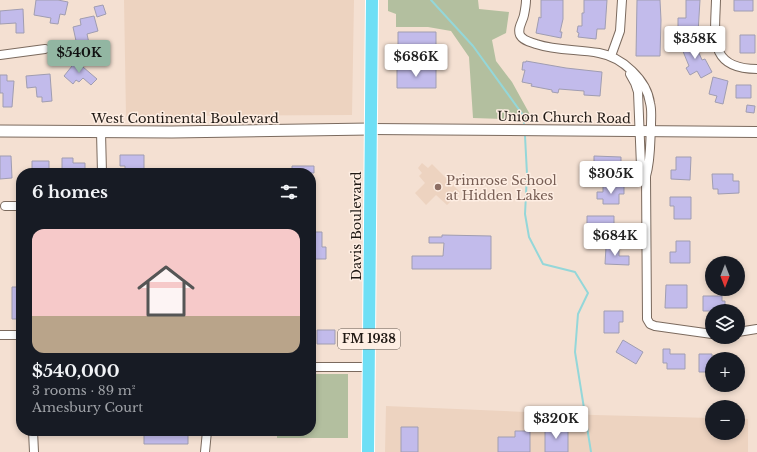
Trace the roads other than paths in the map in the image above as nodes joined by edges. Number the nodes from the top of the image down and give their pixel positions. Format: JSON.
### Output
{"nodes":[{"id":1,"x":372,"y":0,"type":"edge"},
{"id":2,"x":526,"y":0,"type":"edge"},
{"id":3,"x":622,"y":0,"type":"edge"},
{"id":4,"x":716,"y":0,"type":"edge"},
{"id":5,"x":45,"y":49,"type":"dead end"},
{"id":6,"x":0,"y":55,"type":"edge"},
{"id":7,"x":611,"y":56,"type":"junction"},
{"id":8,"x":619,"y":60,"type":"junction"},
{"id":9,"x":757,"y":69,"type":"edge"},
{"id":10,"x":370,"y":130,"type":"junction"},
{"id":11,"x":0,"y":131,"type":"edge"},
{"id":12,"x":640,"y":131,"type":"junction"},
{"id":13,"x":650,"y":131,"type":"junction"},
{"id":14,"x":101,"y":132,"type":"junction"},
{"id":15,"x":757,"y":132,"type":"edge"},
{"id":16,"x":102,"y":168,"type":"edge"},
{"id":17,"x":646,"y":176,"type":"junction"},
{"id":18,"x":5,"y":206,"type":"dead end"},
{"id":19,"x":16,"y":206,"type":"edge"},
{"id":20,"x":757,"y":329,"type":"edge"},
{"id":21,"x":745,"y":331,"type":"edge"},
{"id":22,"x":705,"y":333,"type":"edge"},
{"id":23,"x":0,"y":335,"type":"edge"},
{"id":24,"x":16,"y":335,"type":"edge"},
{"id":25,"x":316,"y":367,"type":"edge"},
{"id":26,"x":369,"y":367,"type":"junction"},
{"id":27,"x":33,"y":436,"type":"edge"},
{"id":28,"x":207,"y":436,"type":"edge"},
{"id":29,"x":34,"y":452,"type":"edge"},
{"id":30,"x":205,"y":452,"type":"edge"},
{"id":31,"x":368,"y":452,"type":"edge"}],
"edges":[{"from":1,"to":10,"type":"main road","name":"Davis Boulevard","number":"FM 1938"},
{"from":2,"to":7,"type":"street"},
{"from":3,"to":7,"type":"street"},
{"from":4,"to":9,"type":"street"},
{"from":5,"to":6,"type":"street"},
{"from":7,"to":8,"type":"street"},
{"from":8,"to":12,"type":"street"},
{"from":8,"to":13,"type":"street"},
{"from":10,"to":12,"type":"street","name":"Union Church Road"},
{"from":10,"to":14,"type":"main road","name":"West Continental Boulevard"},
{"from":10,"to":26,"type":"main road","name":"Davis Boulevard","number":"FM 1938"},
{"from":11,"to":14,"type":"main road","name":"West Continental Boulevard"},
{"from":12,"to":13,"type":"street","name":"Union Church Road"},
{"from":12,"to":17,"type":"street"},
{"from":13,"to":15,"type":"street","name":"Union Church Road"},
{"from":13,"to":17,"type":"street"},
{"from":14,"to":16,"type":"street"},
{"from":17,"to":22,"type":"street"},
{"from":18,"to":19,"type":"street"},
{"from":20,"to":21,"type":"street"},
{"from":23,"to":24,"type":"street"},
{"from":25,"to":26,"type":"street"},
{"from":26,"to":31,"type":"main road","name":"Davis Boulevard","number":"FM 1938"},
{"from":27,"to":29,"type":"street"},
{"from":28,"to":30,"type":"street"}]}
